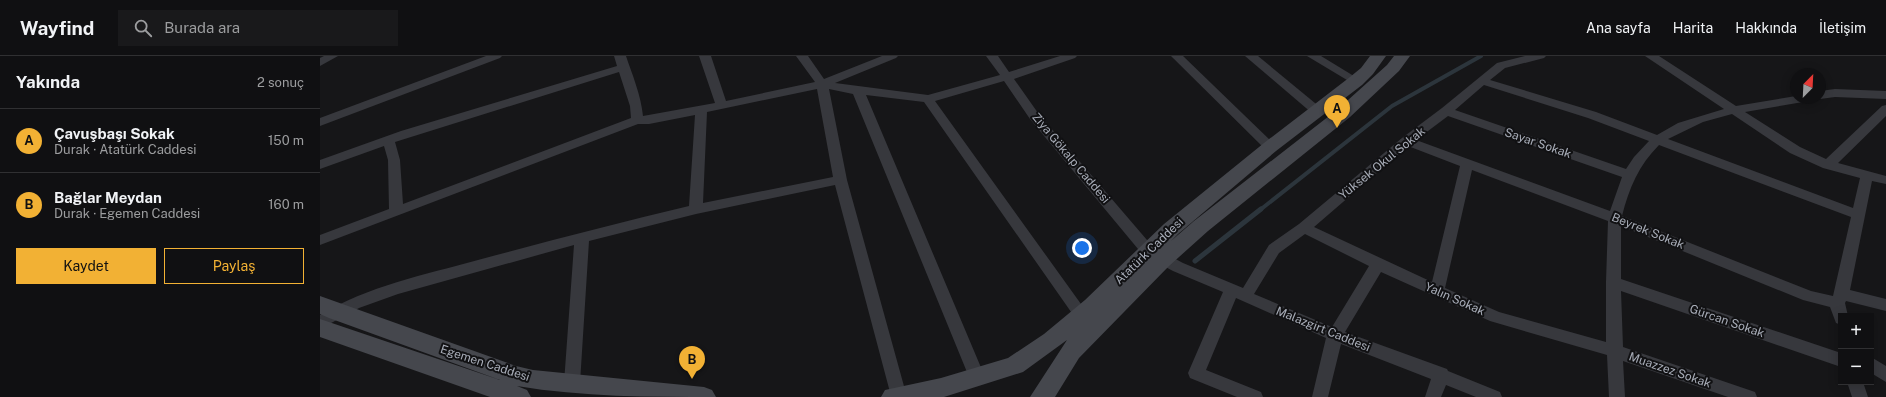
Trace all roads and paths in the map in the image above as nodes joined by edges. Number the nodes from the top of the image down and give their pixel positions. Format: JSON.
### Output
{"nodes":[{"id":1,"x":332,"y":56,"type":"edge"},
{"id":2,"x":496,"y":56,"type":"edge"},
{"id":3,"x":705,"y":56,"type":"edge"},
{"id":4,"x":802,"y":56,"type":"edge"},
{"id":5,"x":992,"y":56,"type":"edge"},
{"id":6,"x":1071,"y":56,"type":"edge"},
{"id":7,"x":1177,"y":56,"type":"edge"},
{"id":8,"x":1250,"y":56,"type":"edge"},
{"id":9,"x":1313,"y":56,"type":"edge"},
{"id":10,"x":1378,"y":56,"type":"edge"},
{"id":11,"x":1402,"y":56,"type":"edge"},
{"id":12,"x":1540,"y":56,"type":"edge"},
{"id":13,"x":1650,"y":56,"type":"edge"},
{"id":14,"x":888,"y":57,"type":"edge"},
{"id":15,"x":622,"y":62,"type":"edge"},
{"id":16,"x":320,"y":63,"type":"edge"},
{"id":17,"x":1007,"y":77,"type":"junction"},
{"id":18,"x":1356,"y":81,"type":"junction"},
{"id":19,"x":1482,"y":81,"type":"junction"},
{"id":20,"x":822,"y":84,"type":"junction"},
{"id":21,"x":858,"y":91,"type":"junction"},
{"id":22,"x":1826,"y":94,"type":"edge"},
{"id":23,"x":1886,"y":95,"type":"edge"},
{"id":24,"x":928,"y":99,"type":"junction"},
{"id":25,"x":1790,"y":100,"type":"edge"},
{"id":26,"x":722,"y":106,"type":"junction"},
{"id":27,"x":1886,"y":109,"type":"edge"},
{"id":28,"x":701,"y":110,"type":"junction"},
{"id":29,"x":1734,"y":110,"type":"junction"},
{"id":30,"x":1446,"y":111,"type":"junction"},
{"id":31,"x":1317,"y":112,"type":"junction"},
{"id":32,"x":638,"y":120,"type":"junction"},
{"id":33,"x":320,"y":122,"type":"edge"},
{"id":34,"x":388,"y":140,"type":"junction"},
{"id":35,"x":1658,"y":140,"type":"junction"},
{"id":36,"x":1406,"y":141,"type":"junction"},
{"id":37,"x":1270,"y":148,"type":"junction"},
{"id":38,"x":1467,"y":164,"type":"junction"},
{"id":39,"x":320,"y":165,"type":"edge"},
{"id":40,"x":1828,"y":165,"type":"junction"},
{"id":41,"x":1629,"y":175,"type":"junction"},
{"id":42,"x":1867,"y":175,"type":"junction"},
{"id":43,"x":840,"y":180,"type":"junction"},
{"id":44,"x":1886,"y":180,"type":"edge"},
{"id":45,"x":696,"y":209,"type":"junction"},
{"id":46,"x":396,"y":211,"type":"junction"},
{"id":47,"x":1859,"y":214,"type":"junction"},
{"id":48,"x":1615,"y":218,"type":"junction"},
{"id":49,"x":1304,"y":228,"type":"junction"},
{"id":50,"x":582,"y":237,"type":"junction"},
{"id":51,"x":320,"y":240,"type":"edge"},
{"id":52,"x":1155,"y":256,"type":"junction"},
{"id":53,"x":1378,"y":264,"type":"junction"},
{"id":54,"x":1613,"y":282,"type":"junction"},
{"id":55,"x":1437,"y":291,"type":"junction"},
{"id":56,"x":1238,"y":293,"type":"junction"},
{"id":57,"x":1840,"y":299,"type":"junction"},
{"id":58,"x":1886,"y":305,"type":"edge"},
{"id":59,"x":326,"y":313,"type":"edge"},
{"id":60,"x":1841,"y":313,"type":"edge"},
{"id":61,"x":1081,"y":315,"type":"junction"},
{"id":62,"x":320,"y":328,"type":"edge"},
{"id":63,"x":1335,"y":335,"type":"junction"},
{"id":64,"x":1614,"y":351,"type":"junction"},
{"id":65,"x":1838,"y":359,"type":"edge"},
{"id":66,"x":1874,"y":366,"type":"edge"},
{"id":67,"x":1441,"y":374,"type":"junction"},
{"id":68,"x":1886,"y":375,"type":"edge"},
{"id":69,"x":977,"y":377,"type":"junction"},
{"id":70,"x":470,"y":379,"type":"junction"},
{"id":71,"x":572,"y":383,"type":"junction"},
{"id":72,"x":1856,"y":385,"type":"edge"},
{"id":73,"x":642,"y":393,"type":"edge"},
{"id":74,"x":896,"y":396,"type":"edge"},
{"id":75,"x":484,"y":397,"type":"edge"},
{"id":76,"x":519,"y":397,"type":"edge"},
{"id":77,"x":603,"y":397,"type":"edge"},
{"id":78,"x":704,"y":397,"type":"edge"},
{"id":79,"x":1042,"y":397,"type":"edge"},
{"id":80,"x":1255,"y":397,"type":"edge"},
{"id":81,"x":1320,"y":397,"type":"edge"},
{"id":82,"x":1433,"y":397,"type":"edge"},
{"id":83,"x":1494,"y":397,"type":"edge"},
{"id":84,"x":1617,"y":397,"type":"edge"},
{"id":85,"x":1749,"y":397,"type":"edge"},
{"id":86,"x":1860,"y":397,"type":"edge"}],
"edges":[{"from":1,"to":16,"type":"street"},
{"from":2,"to":33,"type":"street"},
{"from":3,"to":26,"type":"street"},
{"from":4,"to":20,"type":"street"},
{"from":5,"to":17,"type":"street","name":"Ziya Gökalp Caddesi"},
{"from":6,"to":17,"type":"street"},
{"from":7,"to":37,"type":"street"},
{"from":8,"to":31,"type":"street"},
{"from":9,"to":18,"type":"street"},
{"from":10,"to":18,"type":"main road","name":"Atatürk Caddesi"},
{"from":11,"to":52,"type":"main road","name":"Atatürk Caddesi"},
{"from":12,"to":19,"type":"street","name":"Yüksek Okul Sokak"},
{"from":13,"to":29,"type":"street"},
{"from":14,"to":20,"type":"street"},
{"from":15,"to":32,"type":"street"},
{"from":15,"to":34,"type":"street"},
{"from":17,"to":24,"type":"street"},
{"from":17,"to":52,"type":"street","name":"Ziya Gökalp Caddesi"},
{"from":18,"to":31,"type":"main road","name":"Atatürk Caddesi"},
{"from":19,"to":30,"type":"street","name":"Yüksek Okul Sokak"},
{"from":19,"to":35,"type":"street"},
{"from":20,"to":21,"type":"street"},
{"from":20,"to":26,"type":"street"},
{"from":20,"to":43,"type":"street"},
{"from":21,"to":24,"type":"street"},
{"from":21,"to":69,"type":"street"},
{"from":22,"to":23,"type":"street"},
{"from":24,"to":61,"type":"street"},
{"from":25,"to":29,"type":"street"},
{"from":26,"to":28,"type":"street"},
{"from":27,"to":40,"type":"street"},
{"from":28,"to":32,"type":"street"},
{"from":28,"to":45,"type":"street"},
{"from":29,"to":35,"type":"street"},
{"from":29,"to":40,"type":"street"},
{"from":30,"to":36,"type":"street","name":"Yüksek Okul Sokak"},
{"from":30,"to":41,"type":"street","name":"Sayar Sokak"},
{"from":31,"to":37,"type":"main road","name":"Atatürk Caddesi"},
{"from":32,"to":46,"type":"street"},
{"from":34,"to":39,"type":"street"},
{"from":34,"to":46,"type":"street"},
{"from":35,"to":41,"type":"street"},
{"from":35,"to":47,"type":"street"},
{"from":36,"to":38,"type":"street","name":"Beyrek Sokak"},
{"from":36,"to":49,"type":"street","name":"Yüksek Okul Sokak"},
{"from":37,"to":52,"type":"main road","name":"Atatürk Caddesi"},
{"from":38,"to":48,"type":"street","name":"Beyrek Sokak"},
{"from":38,"to":55,"type":"street"},
{"from":40,"to":42,"type":"street"},
{"from":41,"to":48,"type":"street"},
{"from":42,"to":44,"type":"street"},
{"from":42,"to":47,"type":"street"},
{"from":43,"to":45,"type":"street"},
{"from":43,"to":74,"type":"street"},
{"from":45,"to":50,"type":"street"},
{"from":46,"to":51,"type":"street"},
{"from":47,"to":57,"type":"street"},
{"from":48,"to":54,"type":"street"},
{"from":48,"to":57,"type":"street","name":"Beyrek Sokak"},
{"from":49,"to":53,"type":"street","name":"Yalın Sokak"},
{"from":49,"to":56,"type":"street","name":"Yüksek Okul Sokak"},
{"from":50,"to":59,"type":"street"},
{"from":50,"to":71,"type":"street"},
{"from":52,"to":56,"type":"street","name":"Malazgirt Caddesi"},
{"from":52,"to":61,"type":"main road","name":"Atatürk Caddesi"},
{"from":52,"to":79,"type":"main road","name":"Atatürk Caddesi"},
{"from":53,"to":55,"type":"street","name":"Yalın Sokak"},
{"from":53,"to":63,"type":"street"},
{"from":54,"to":64,"type":"street"},
{"from":54,"to":65,"type":"street","name":"Gürcan Sokak"},
{"from":55,"to":64,"type":"street","name":"Yalın Sokak"},
{"from":56,"to":63,"type":"street","name":"Malazgirt Caddesi"},
{"from":56,"to":80,"type":"street","name":"Yüksek Okul Sokak"},
{"from":57,"to":58,"type":"street","name":"Beyrek Sokak"},
{"from":57,"to":60,"type":"street"},
{"from":59,"to":71,"type":"main road","name":"Egemen Caddesi"},
{"from":61,"to":69,"type":"main road","name":"Atatürk Caddesi"},
{"from":62,"to":70,"type":"main road","name":"Egemen Caddesi"},
{"from":63,"to":67,"type":"street","name":"Malazgirt Caddesi"},
{"from":63,"to":81,"type":"street"},
{"from":64,"to":84,"type":"street"},
{"from":64,"to":85,"type":"street","name":"Muazzez Sokak"},
{"from":66,"to":68,"type":"street"},
{"from":67,"to":82,"type":"street"},
{"from":67,"to":83,"type":"street","name":"Malazgirt Caddesi"},
{"from":69,"to":74,"type":"main road","name":"Atatürk Caddesi"},
{"from":70,"to":75,"type":"main road"},
{"from":70,"to":76,"type":"main road","name":"Egemen Caddesi"},
{"from":71,"to":73,"type":"main road","name":"Egemen Caddesi"},
{"from":72,"to":86,"type":"street"},
{"from":73,"to":77,"type":"main road"},
{"from":73,"to":78,"type":"main road","name":"Egemen Caddesi"}]}
